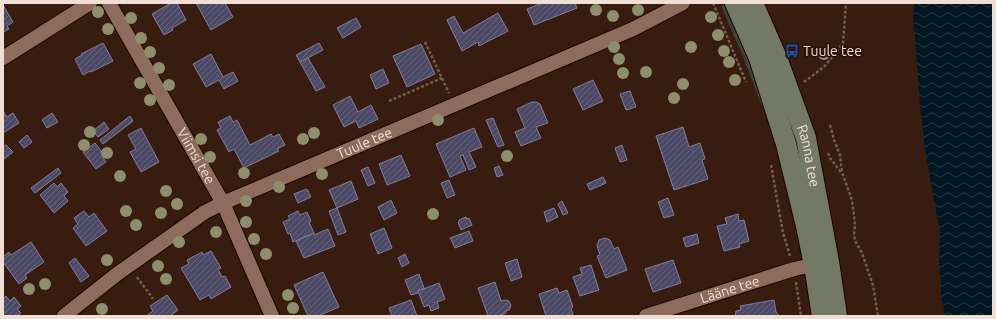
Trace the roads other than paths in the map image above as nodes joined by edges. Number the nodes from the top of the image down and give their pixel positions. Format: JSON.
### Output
{"nodes":[{"id":1,"x":90,"y":3,"type":"edge"},
{"id":2,"x":109,"y":3,"type":"edge"},
{"id":3,"x":683,"y":3,"type":"edge"},
{"id":4,"x":735,"y":3,"type":"edge"},
{"id":5,"x":753,"y":3,"type":"edge"},
{"id":6,"x":3,"y":58,"type":"edge"},
{"id":7,"x":223,"y":202,"type":"junction"},
{"id":8,"x":821,"y":264,"type":"junction"},
{"id":9,"x":64,"y":316,"type":"edge"},
{"id":10,"x":272,"y":316,"type":"edge"},
{"id":11,"x":646,"y":316,"type":"edge"},
{"id":12,"x":822,"y":316,"type":"edge"},
{"id":13,"x":837,"y":316,"type":"edge"}],
"edges":[{"from":1,"to":6,"type":"street"},
{"from":2,"to":7,"type":"street","name":"Viimsi tee"},
{"from":3,"to":7,"type":"street","name":"Tuule tee"},
{"from":4,"to":8,"type":"main road","name":"Ranna tee"},
{"from":5,"to":8,"type":"main road","name":"Ranna tee"},
{"from":7,"to":9,"type":"street","name":"Tuule tee"},
{"from":7,"to":10,"type":"street","name":"Viimsi tee"},
{"from":8,"to":11,"type":"street","name":"Lääne tee"},
{"from":8,"to":12,"type":"main road","name":"Ranna tee"},
{"from":8,"to":13,"type":"main road","name":"Ranna tee"}]}
